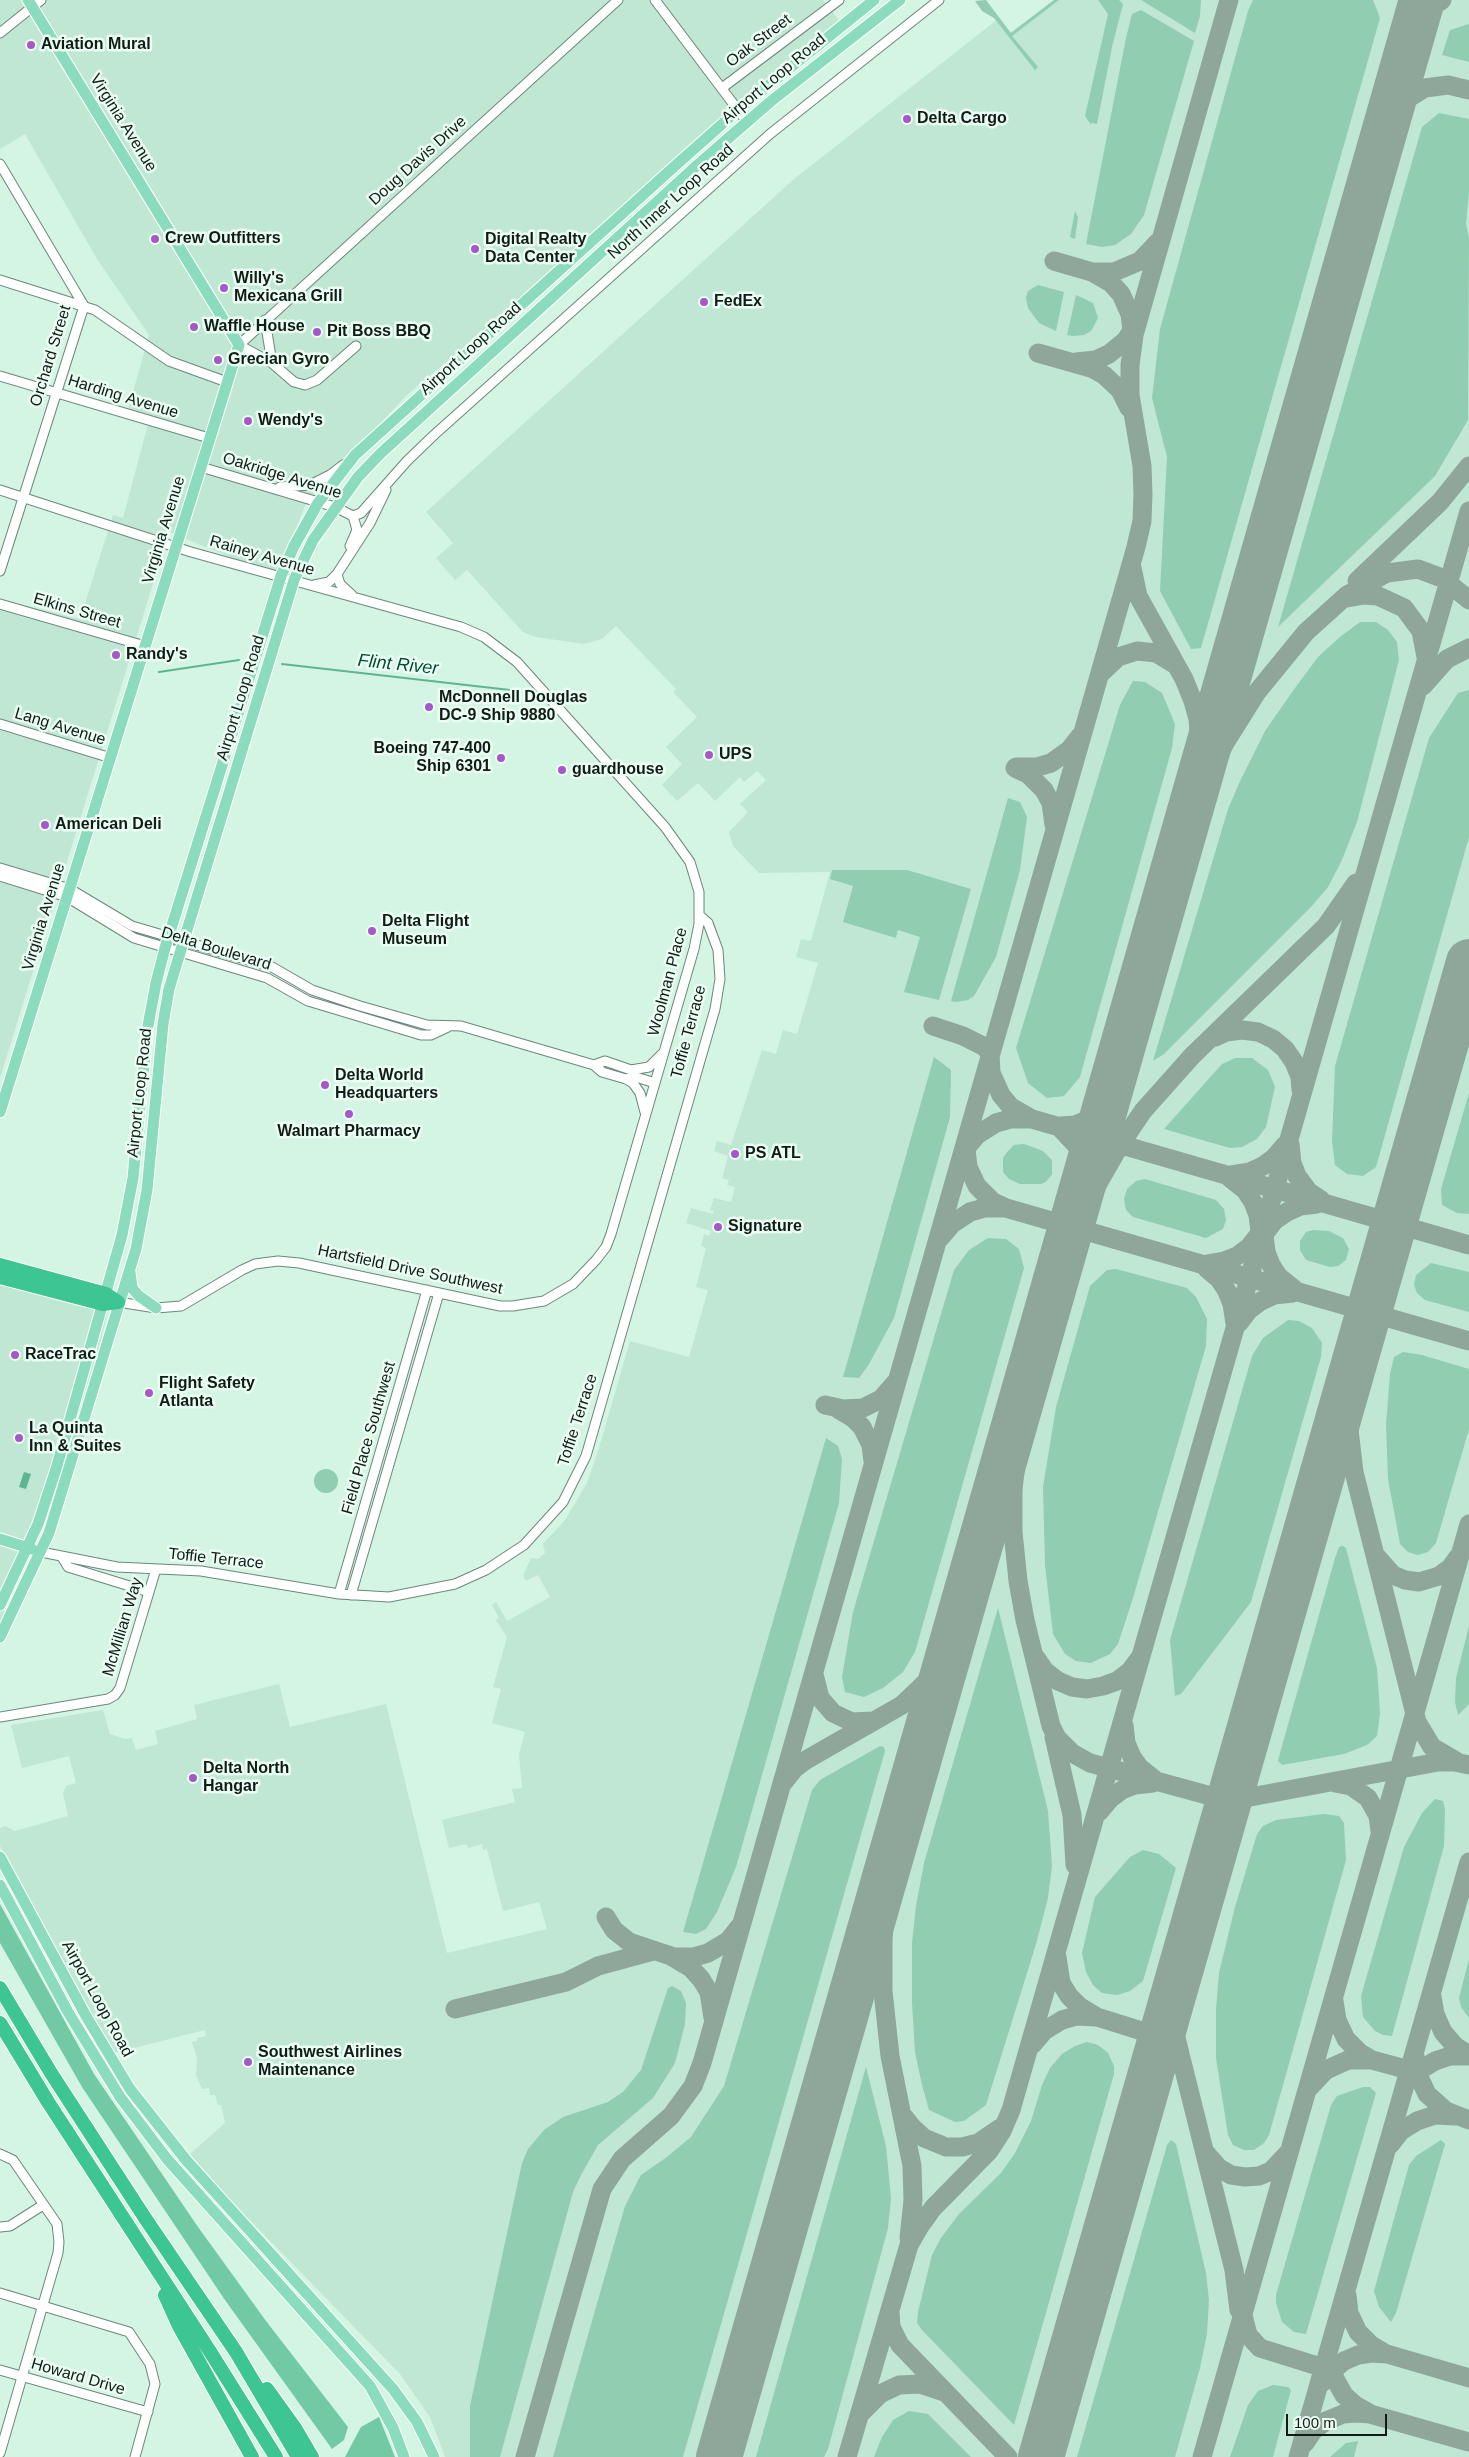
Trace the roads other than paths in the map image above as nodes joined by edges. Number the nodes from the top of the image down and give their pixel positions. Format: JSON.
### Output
{"nodes":[{"id":1,"x":618,"y":0,"type":"edge"},
{"id":2,"x":655,"y":0,"type":"edge"},
{"id":3,"x":874,"y":0,"type":"edge"},
{"id":4,"x":900,"y":0,"type":"edge"},
{"id":5,"x":939,"y":0,"type":"edge"},
{"id":6,"x":34,"y":2,"type":"edge"},
{"id":7,"x":833,"y":2,"type":"edge"},
{"id":8,"x":0,"y":33,"type":"edge"},
{"id":9,"x":722,"y":88,"type":"junction"},
{"id":10,"x":738,"y":110,"type":"junction"},
{"id":11,"x":747,"y":122,"type":"junction"},
{"id":12,"x":0,"y":164,"type":"edge"},
{"id":13,"x":0,"y":280,"type":"edge"},
{"id":14,"x":84,"y":306,"type":"junction"},
{"id":15,"x":265,"y":320,"type":"junction"},
{"id":16,"x":239,"y":345,"type":"junction"},
{"id":17,"x":356,"y":346,"type":"dead end"},
{"id":18,"x":272,"y":363,"type":"junction"},
{"id":19,"x":0,"y":376,"type":"edge"},
{"id":20,"x":227,"y":382,"type":"junction"},
{"id":21,"x":56,"y":392,"type":"junction"},
{"id":22,"x":209,"y":438,"type":"junction"},
{"id":23,"x":355,"y":455,"type":"junction"},
{"id":24,"x":200,"y":467,"type":"junction"},
{"id":25,"x":391,"y":481,"type":"junction"},
{"id":26,"x":259,"y":485,"type":"junction"},
{"id":27,"x":0,"y":490,"type":"edge"},
{"id":28,"x":23,"y":497,"type":"junction"},
{"id":29,"x":318,"y":503,"type":"junction"},
{"id":30,"x":335,"y":507,"type":"junction"},
{"id":31,"x":353,"y":516,"type":"junction"},
{"id":32,"x":176,"y":546,"type":"junction"},
{"id":33,"x":0,"y":571,"type":"edge"},
{"id":34,"x":337,"y":574,"type":"junction"},
{"id":35,"x":281,"y":576,"type":"junction"},
{"id":36,"x":294,"y":580,"type":"junction"},
{"id":37,"x":311,"y":585,"type":"junction"},
{"id":38,"x":354,"y":597,"type":"junction"},
{"id":39,"x":0,"y":604,"type":"edge"},
{"id":40,"x":145,"y":646,"type":"junction"},
{"id":41,"x":511,"y":656,"type":"joint"},
{"id":42,"x":0,"y":724,"type":"edge"},
{"id":43,"x":111,"y":758,"type":"junction"},
{"id":44,"x":0,"y":868,"type":"edge"},
{"id":45,"x":0,"y":876,"type":"edge"},
{"id":46,"x":69,"y":893,"type":"junction"},
{"id":47,"x":700,"y":916,"type":"junction"},
{"id":48,"x":168,"y":937,"type":"junction"},
{"id":49,"x":182,"y":941,"type":"junction"},
{"id":50,"x":165,"y":948,"type":"junction"},
{"id":51,"x":179,"y":952,"type":"junction"},
{"id":52,"x":448,"y":1027,"type":"junction"},
{"id":53,"x":664,"y":1052,"type":"junction"},
{"id":54,"x":631,"y":1075,"type":"junction"},
{"id":55,"x":655,"y":1083,"type":"junction"},
{"id":56,"x":0,"y":1112,"type":"edge"},
{"id":57,"x":646,"y":1114,"type":"junction"},
{"id":58,"x":0,"y":1265,"type":"edge"},
{"id":59,"x":130,"y":1268,"type":"junction"},
{"id":60,"x":0,"y":1277,"type":"edge"},
{"id":61,"x":427,"y":1290,"type":"junction"},
{"id":62,"x":439,"y":1293,"type":"junction"},
{"id":63,"x":104,"y":1299,"type":"junction"},
{"id":64,"x":118,"y":1302,"type":"junction"},
{"id":65,"x":156,"y":1308,"type":"junction"},
{"id":66,"x":398,"y":1393,"type":"junction"},
{"id":67,"x":409,"y":1396,"type":"junction"},
{"id":68,"x":378,"y":1464,"type":"junction"},
{"id":69,"x":388,"y":1467,"type":"junction"},
{"id":70,"x":362,"y":1521,"type":"junction"},
{"id":71,"x":372,"y":1524,"type":"junction"},
{"id":72,"x":0,"y":1539,"type":"edge"},
{"id":73,"x":27,"y":1547,"type":"junction"},
{"id":74,"x":41,"y":1552,"type":"junction"},
{"id":75,"x":62,"y":1557,"type":"junction"},
{"id":76,"x":156,"y":1568,"type":"junction"},
{"id":77,"x":149,"y":1592,"type":"junction"},
{"id":78,"x":340,"y":1594,"type":"junction"},
{"id":79,"x":351,"y":1595,"type":"junction"},
{"id":80,"x":0,"y":1605,"type":"edge"},
{"id":81,"x":0,"y":1637,"type":"edge"},
{"id":82,"x":0,"y":1717,"type":"edge"},
{"id":83,"x":0,"y":1857,"type":"edge"},
{"id":84,"x":0,"y":1885,"type":"edge"},
{"id":85,"x":0,"y":1988,"type":"edge"},
{"id":86,"x":0,"y":2023,"type":"edge"},
{"id":87,"x":0,"y":2154,"type":"edge"},
{"id":88,"x":43,"y":2205,"type":"junction"},
{"id":89,"x":0,"y":2227,"type":"edge"},
{"id":90,"x":157,"y":2273,"type":"junction"},
{"id":91,"x":0,"y":2293,"type":"edge"},
{"id":92,"x":44,"y":2306,"type":"junction"},
{"id":93,"x":236,"y":2352,"type":"junction"},
{"id":94,"x":0,"y":2370,"type":"edge"},
{"id":95,"x":22,"y":2376,"type":"junction"},
{"id":96,"x":148,"y":2412,"type":"junction"},
{"id":97,"x":0,"y":2453,"type":"edge"},
{"id":98,"x":135,"y":2457,"type":"edge"},
{"id":99,"x":252,"y":2457,"type":"edge"},
{"id":100,"x":276,"y":2457,"type":"edge"},
{"id":101,"x":298,"y":2457,"type":"edge"},
{"id":102,"x":312,"y":2457,"type":"edge"},
{"id":103,"x":404,"y":2457,"type":"edge"},
{"id":104,"x":434,"y":2457,"type":"edge"}],
"edges":[{"from":1,"to":15,"type":"street","name":"Doug Davis Drive"},
{"from":2,"to":9,"type":"street"},
{"from":3,"to":10,"type":"main road","name":"Airport Loop Road"},
{"from":4,"to":11,"type":"main road","name":"Airport Loop Road"},
{"from":5,"to":25,"type":"street","name":"North Inner Loop Road"},
{"from":6,"to":8,"type":"street"},
{"from":6,"to":16,"type":"main road","name":"Virginia Avenue"},
{"from":7,"to":9,"type":"street","name":"Oak Street"},
{"from":9,"to":10,"type":"street"},
{"from":10,"to":11,"type":"street"},
{"from":10,"to":23,"type":"main road","name":"Airport Loop Road"},
{"from":11,"to":30,"type":"main road","name":"Airport Loop Road"},
{"from":12,"to":14,"type":"street","name":"Orchard Street"},
{"from":13,"to":14,"type":"street"},
{"from":14,"to":20,"type":"street"},
{"from":14,"to":21,"type":"street","name":"Orchard Street"},
{"from":15,"to":16,"type":"street","name":"Doug Davis Drive"},
{"from":15,"to":18,"type":"street"},
{"from":16,"to":18,"type":"street"},
{"from":16,"to":20,"type":"main road","name":"Virginia Avenue"},
{"from":17,"to":18,"type":"street"},
{"from":19,"to":21,"type":"street","name":"Harding Avenue"},
{"from":20,"to":22,"type":"main road","name":"Virginia Avenue"},
{"from":21,"to":22,"type":"street","name":"Harding Avenue"},
{"from":21,"to":28,"type":"street","name":"Orchard Street"},
{"from":22,"to":24,"type":"main road","name":"Virginia Avenue"},
{"from":23,"to":26,"type":"street","name":"Airport Loop Road"},
{"from":23,"to":29,"type":"main road","name":"Airport Loop Road"},
{"from":24,"to":26,"type":"street","name":"Oakridge Avenue"},
{"from":24,"to":32,"type":"main road","name":"Virginia Avenue"},
{"from":25,"to":31,"type":"street","name":"North Inner Loop Road"},
{"from":25,"to":34,"type":"street","name":"North Inner Loop Road"},
{"from":26,"to":29,"type":"street","name":"Oakridge Avenue"},
{"from":27,"to":28,"type":"street","name":"Rainey Avenue"},
{"from":28,"to":32,"type":"street","name":"Rainey Avenue"},
{"from":28,"to":33,"type":"street","name":"Orchard Street"},
{"from":29,"to":30,"type":"street","name":"Oakridge Avenue"},
{"from":29,"to":35,"type":"main road","name":"Airport Loop Road"},
{"from":30,"to":31,"type":"street","name":"Oakridge Avenue"},
{"from":30,"to":36,"type":"main road","name":"Airport Loop Road"},
{"from":31,"to":34,"type":"street"},
{"from":32,"to":35,"type":"street","name":"Rainey Avenue"},
{"from":32,"to":40,"type":"main road","name":"Virginia Avenue"},
{"from":34,"to":37,"type":"street"},
{"from":34,"to":38,"type":"street"},
{"from":35,"to":36,"type":"street","name":"Rainey Avenue"},
{"from":35,"to":48,"type":"main road","name":"Airport Loop Road"},
{"from":36,"to":37,"type":"street","name":"Rainey Avenue"},
{"from":36,"to":49,"type":"main road","name":"Airport Loop Road"},
{"from":37,"to":38,"type":"street","name":"Rainey Avenue"},
{"from":38,"to":41,"type":"street","name":"Rainey Avenue"},
{"from":39,"to":40,"type":"street","name":"Elkins Street"},
{"from":40,"to":43,"type":"main road","name":"Virginia Avenue"},
{"from":41,"to":47,"type":"street","name":"Woolman Place"},
{"from":42,"to":43,"type":"street","name":"Lang Avenue"},
{"from":43,"to":46,"type":"main road","name":"Virginia Avenue"},
{"from":44,"to":46,"type":"street"},
{"from":45,"to":46,"type":"street"},
{"from":46,"to":48,"type":"street","name":"Delta Boulevard"},
{"from":46,"to":50,"type":"street","name":"Delta Boulevard"},
{"from":46,"to":56,"type":"main road","name":"Virginia Avenue"},
{"from":47,"to":53,"type":"street","name":"Woolman Place"},
{"from":47,"to":79,"type":"street","name":"Toffie Terrace"},
{"from":48,"to":49,"type":"street","name":"Delta Boulevard"},
{"from":48,"to":50,"type":"main road","name":"Airport Loop Road"},
{"from":49,"to":51,"type":"main road","name":"Airport Loop Road"},
{"from":49,"to":52,"type":"street","name":"Delta Boulevard"},
{"from":50,"to":51,"type":"street","name":"Delta Boulevard"},
{"from":50,"to":63,"type":"main road","name":"Airport Loop Road"},
{"from":51,"to":52,"type":"street","name":"Delta Boulevard"},
{"from":51,"to":59,"type":"main road","name":"Airport Loop Road"},
{"from":52,"to":54,"type":"street","name":"Delta Boulevard"},
{"from":53,"to":54,"type":"street"},
{"from":53,"to":55,"type":"street","name":"Woolman Place"},
{"from":54,"to":55,"type":"street","name":"Delta Boulevard"},
{"from":54,"to":57,"type":"street"},
{"from":55,"to":57,"type":"street","name":"Hartsfield Drive Southwest"},
{"from":57,"to":62,"type":"street","name":"Hartsfield Drive Southwest"},
{"from":58,"to":63,"type":"highway"},
{"from":59,"to":64,"type":"main road","name":"Airport Loop Road"},
{"from":59,"to":65,"type":"main road"},
{"from":60,"to":63,"type":"highway"},
{"from":61,"to":62,"type":"street","name":"Hartsfield Drive Southwest"},
{"from":61,"to":65,"type":"street","name":"Hartsfield Drive Southwest"},
{"from":61,"to":66,"type":"street","name":"Field Place Southwest"},
{"from":62,"to":67,"type":"street","name":"Field Place Southwest"},
{"from":63,"to":64,"type":"highway"},
{"from":63,"to":73,"type":"main road","name":"Airport Loop Road"},
{"from":64,"to":65,"type":"street"},
{"from":64,"to":74,"type":"main road","name":"Airport Loop Road"},
{"from":66,"to":67,"type":"street"},
{"from":66,"to":68,"type":"street","name":"Field Place Southwest"},
{"from":67,"to":69,"type":"street","name":"Field Place Southwest"},
{"from":68,"to":69,"type":"street"},
{"from":68,"to":70,"type":"street","name":"Field Place Southwest"},
{"from":69,"to":71,"type":"street","name":"Field Place Southwest"},
{"from":70,"to":71,"type":"street"},
{"from":70,"to":78,"type":"street","name":"Field Place Southwest"},
{"from":71,"to":79,"type":"street","name":"Field Place Southwest"},
{"from":72,"to":73,"type":"main road","name":"Toffie Terrace"},
{"from":73,"to":74,"type":"main road","name":"Toffie Terrace"},
{"from":73,"to":80,"type":"main road","name":"Airport Loop Road"},
{"from":74,"to":75,"type":"street","name":"Toffie Terrace"},
{"from":74,"to":81,"type":"main road","name":"Airport Loop Road"},
{"from":75,"to":76,"type":"street","name":"Toffie Terrace"},
{"from":75,"to":77,"type":"street"},
{"from":76,"to":77,"type":"street","name":"McMillian Way"},
{"from":76,"to":78,"type":"street","name":"Toffie Terrace"},
{"from":77,"to":82,"type":"street","name":"McMillian Way"},
{"from":78,"to":79,"type":"street","name":"Toffie Terrace"},
{"from":83,"to":104,"type":"main road","name":"Airport Loop Road"},
{"from":84,"to":103,"type":"main road","name":"Airport Loop Road"},
{"from":85,"to":93,"type":"highway"},
{"from":86,"to":90,"type":"highway"},
{"from":87,"to":88,"type":"street"},
{"from":88,"to":89,"type":"street"},
{"from":88,"to":92,"type":"street"},
{"from":90,"to":99,"type":"highway"},
{"from":90,"to":100,"type":"highway"},
{"from":91,"to":92,"type":"street"},
{"from":92,"to":95,"type":"street"},
{"from":92,"to":96,"type":"street"},
{"from":93,"to":101,"type":"highway"},
{"from":93,"to":102,"type":"highway"},
{"from":94,"to":95,"type":"street","name":"Howard Drive"},
{"from":95,"to":96,"type":"street","name":"Howard Drive"},
{"from":95,"to":97,"type":"street"},
{"from":96,"to":98,"type":"street"}]}
